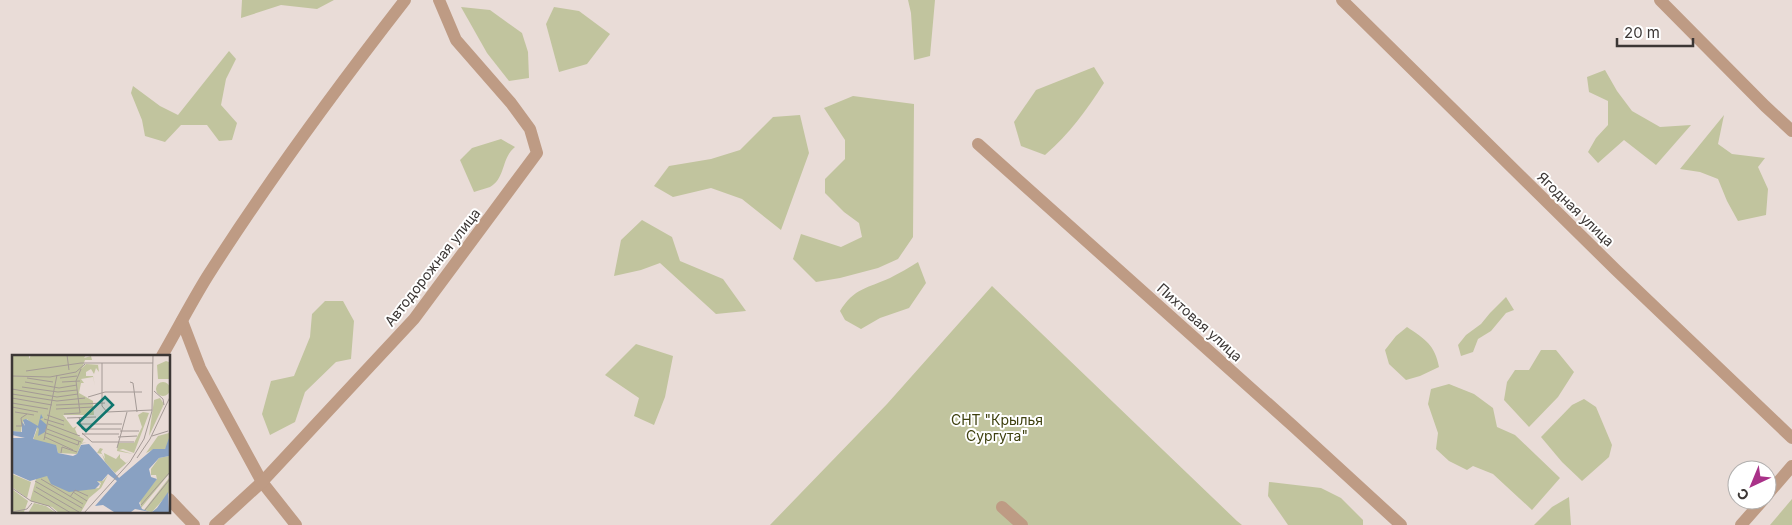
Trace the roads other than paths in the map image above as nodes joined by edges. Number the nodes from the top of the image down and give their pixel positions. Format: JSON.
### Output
{"nodes":[{"id":1,"x":405,"y":0,"type":"edge"},
{"id":2,"x":439,"y":0,"type":"edge"},
{"id":3,"x":1342,"y":0,"type":"edge"},
{"id":4,"x":1660,"y":0,"type":"edge"},
{"id":5,"x":1792,"y":131,"type":"edge"},
{"id":6,"x":978,"y":144,"type":"dead end"},
{"id":7,"x":182,"y":321,"type":"junction"},
{"id":8,"x":163,"y":355,"type":"edge"},
{"id":9,"x":1792,"y":438,"type":"edge"},
{"id":10,"x":1792,"y":466,"type":"edge"},
{"id":11,"x":262,"y":482,"type":"junction"},
{"id":12,"x":1777,"y":483,"type":"edge"},
{"id":13,"x":170,"y":500,"type":"edge"},
{"id":14,"x":1002,"y":507,"type":"dead end"},
{"id":15,"x":1754,"y":510,"type":"edge"},
{"id":16,"x":194,"y":525,"type":"edge"},
{"id":17,"x":215,"y":525,"type":"edge"},
{"id":18,"x":296,"y":525,"type":"edge"},
{"id":19,"x":1022,"y":525,"type":"edge"},
{"id":20,"x":1401,"y":525,"type":"edge"},
{"id":21,"x":1741,"y":525,"type":"edge"}],
"edges":[{"from":1,"to":7,"type":"street"},
{"from":2,"to":11,"type":"street","name":"Автодорожная улица"},
{"from":3,"to":9,"type":"street","name":"Ягодная улица"},
{"from":4,"to":5,"type":"street"},
{"from":6,"to":20,"type":"street","name":"Пихтовая улица"},
{"from":7,"to":8,"type":"street"},
{"from":7,"to":11,"type":"street"},
{"from":10,"to":12,"type":"street"},
{"from":11,"to":17,"type":"street","name":"Автодорожная улица"},
{"from":11,"to":18,"type":"street"},
{"from":13,"to":16,"type":"street"},
{"from":14,"to":19,"type":"street"},
{"from":15,"to":21,"type":"street"}]}
